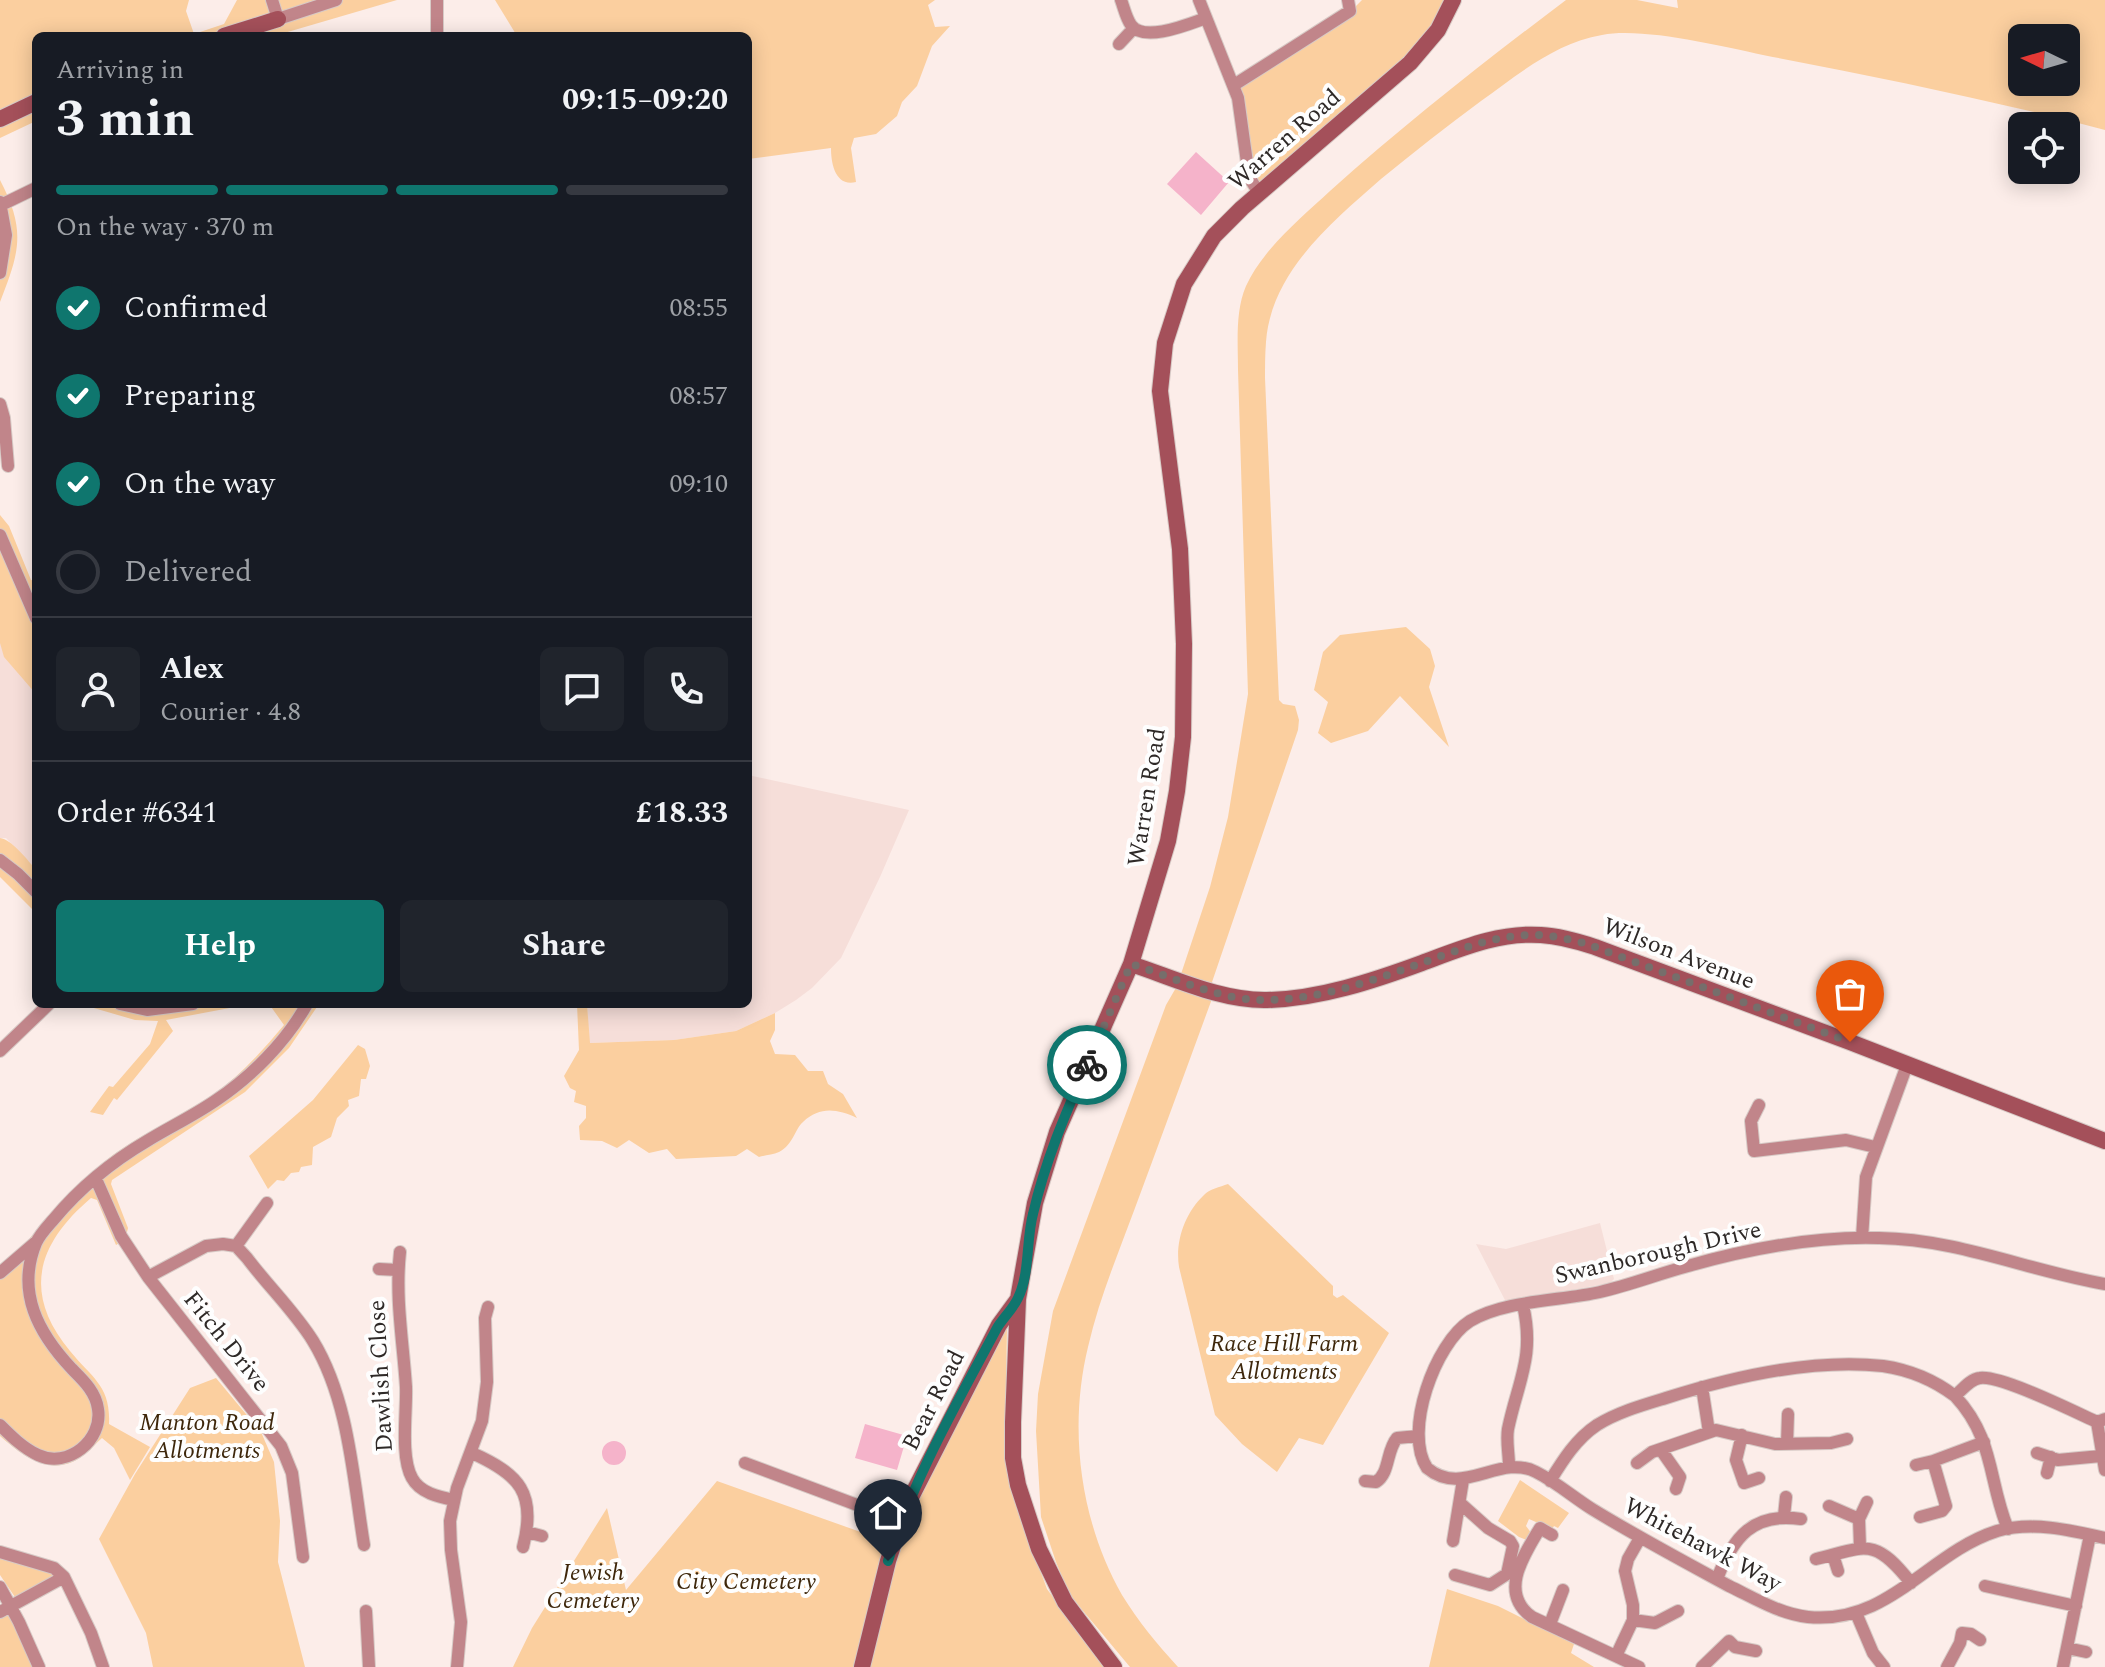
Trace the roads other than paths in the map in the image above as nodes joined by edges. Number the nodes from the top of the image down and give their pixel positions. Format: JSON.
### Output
{"nodes":[{"id":1,"x":272,"y":0,"type":"edge"},
{"id":2,"x":336,"y":0,"type":"edge"},
{"id":3,"x":437,"y":0,"type":"edge"},
{"id":4,"x":1121,"y":0,"type":"edge"},
{"id":5,"x":1199,"y":0,"type":"edge"},
{"id":6,"x":1453,"y":0,"type":"edge"},
{"id":7,"x":1350,"y":4,"type":"edge"},
{"id":8,"x":1206,"y":18,"type":"junction"},
{"id":9,"x":278,"y":19,"type":"junction"},
{"id":10,"x":1134,"y":28,"type":"junction"},
{"id":11,"x":253,"y":32,"type":"edge"},
{"id":12,"x":437,"y":32,"type":"edge"},
{"id":13,"x":1119,"y":44,"type":"dead end"},
{"id":14,"x":1234,"y":85,"type":"junction"},
{"id":15,"x":32,"y":104,"type":"edge"},
{"id":16,"x":0,"y":119,"type":"edge"},
{"id":17,"x":32,"y":190,"type":"edge"},
{"id":18,"x":1259,"y":193,"type":"junction"},
{"id":19,"x":0,"y":203,"type":"edge"},
{"id":20,"x":0,"y":273,"type":"edge"},
{"id":21,"x":0,"y":404,"type":"edge"},
{"id":22,"x":5,"y":459,"type":"edge"},
{"id":23,"x":0,"y":535,"type":"edge"},
{"id":24,"x":32,"y":601,"type":"edge"},
{"id":25,"x":0,"y":860,"type":"edge"},
{"id":26,"x":32,"y":888,"type":"edge"},
{"id":27,"x":1131,"y":964,"type":"junction"},
{"id":28,"x":45,"y":1008,"type":"edge"},
{"id":29,"x":138,"y":1008,"type":"edge"},
{"id":30,"x":162,"y":1008,"type":"edge"},
{"id":31,"x":304,"y":1008,"type":"edge"},
{"id":32,"x":0,"y":1051,"type":"edge"},
{"id":33,"x":1907,"y":1065,"type":"junction"},
{"id":34,"x":1759,"y":1105,"type":"dead end"},
{"id":35,"x":2105,"y":1141,"type":"edge"},
{"id":36,"x":1875,"y":1147,"type":"junction"},
{"id":37,"x":96,"y":1179,"type":"junction"},
{"id":38,"x":266,"y":1210,"type":"dead end"},
{"id":39,"x":1862,"y":1238,"type":"junction"},
{"id":40,"x":37,"y":1240,"type":"junction"},
{"id":41,"x":236,"y":1246,"type":"junction"},
{"id":42,"x":400,"y":1252,"type":"dead end"},
{"id":43,"x":379,"y":1269,"type":"dead end"},
{"id":44,"x":398,"y":1270,"type":"junction"},
{"id":45,"x":0,"y":1274,"type":"edge"},
{"id":46,"x":148,"y":1277,"type":"junction"},
{"id":47,"x":2105,"y":1284,"type":"edge"},
{"id":48,"x":28,"y":1292,"type":"junction"},
{"id":49,"x":1018,"y":1299,"type":"junction"},
{"id":50,"x":1523,"y":1305,"type":"junction"},
{"id":51,"x":488,"y":1307,"type":"dead end"},
{"id":52,"x":1702,"y":1387,"type":"junction"},
{"id":53,"x":1955,"y":1396,"type":"junction"},
{"id":54,"x":1788,"y":1414,"type":"dead end"},
{"id":55,"x":2101,"y":1420,"type":"edge"},
{"id":56,"x":0,"y":1425,"type":"edge"},
{"id":57,"x":1709,"y":1432,"type":"junction"},
{"id":58,"x":1742,"y":1435,"type":"junction"},
{"id":59,"x":1418,"y":1436,"type":"junction"},
{"id":60,"x":1847,"y":1439,"type":"dead end"},
{"id":61,"x":1984,"y":1442,"type":"junction"},
{"id":62,"x":1787,"y":1444,"type":"junction"},
{"id":63,"x":1661,"y":1450,"type":"junction"},
{"id":64,"x":472,"y":1453,"type":"junction"},
{"id":65,"x":2037,"y":1453,"type":"dead end"},
{"id":66,"x":2101,"y":1456,"type":"junction"},
{"id":67,"x":2051,"y":1457,"type":"junction"},
{"id":68,"x":1933,"y":1461,"type":"junction"},
{"id":69,"x":745,"y":1463,"type":"dead end"},
{"id":70,"x":1637,"y":1463,"type":"dead end"},
{"id":71,"x":1916,"y":1465,"type":"dead end"},
{"id":72,"x":1509,"y":1466,"type":"junction"},
{"id":73,"x":2105,"y":1470,"type":"edge"},
{"id":74,"x":2047,"y":1473,"type":"dead end"},
{"id":75,"x":1759,"y":1478,"type":"dead end"},
{"id":76,"x":1463,"y":1480,"type":"junction"},
{"id":77,"x":1365,"y":1481,"type":"dead end"},
{"id":78,"x":1550,"y":1481,"type":"junction"},
{"id":79,"x":1683,"y":1481,"type":"dead end"},
{"id":80,"x":1786,"y":1497,"type":"dead end"},
{"id":81,"x":454,"y":1500,"type":"junction"},
{"id":82,"x":1867,"y":1502,"type":"dead end"},
{"id":83,"x":1460,"y":1503,"type":"junction"},
{"id":84,"x":1829,"y":1506,"type":"dead end"},
{"id":85,"x":1784,"y":1516,"type":"junction"},
{"id":86,"x":1920,"y":1517,"type":"dead end"},
{"id":87,"x":1801,"y":1519,"type":"dead end"},
{"id":88,"x":1859,"y":1519,"type":"junction"},
{"id":89,"x":900,"y":1521,"type":"junction"},
{"id":90,"x":1540,"y":1529,"type":"dead end"},
{"id":91,"x":2008,"y":1529,"type":"junction"},
{"id":92,"x":527,"y":1532,"type":"junction"},
{"id":93,"x":2090,"y":1535,"type":"junction"},
{"id":94,"x":542,"y":1536,"type":"dead end"},
{"id":95,"x":1640,"y":1538,"type":"junction"},
{"id":96,"x":2105,"y":1538,"type":"edge"},
{"id":97,"x":1453,"y":1541,"type":"dead end"},
{"id":98,"x":364,"y":1545,"type":"dead end"},
{"id":99,"x":523,"y":1547,"type":"dead end"},
{"id":100,"x":1860,"y":1547,"type":"junction"},
{"id":101,"x":0,"y":1552,"type":"edge"},
{"id":102,"x":1833,"y":1555,"type":"junction"},
{"id":103,"x":303,"y":1557,"type":"dead end"},
{"id":104,"x":1816,"y":1559,"type":"dead end"},
{"id":105,"x":1838,"y":1571,"type":"dead end"},
{"id":106,"x":1455,"y":1575,"type":"dead end"},
{"id":107,"x":2004,"y":1575,"type":"dead end"},
{"id":108,"x":64,"y":1577,"type":"junction"},
{"id":109,"x":1717,"y":1579,"type":"junction"},
{"id":110,"x":1911,"y":1583,"type":"junction"},
{"id":111,"x":1985,"y":1586,"type":"dead end"},
{"id":112,"x":0,"y":1587,"type":"edge"},
{"id":113,"x":2001,"y":1589,"type":"junction"},
{"id":114,"x":1563,"y":1590,"type":"dead end"},
{"id":115,"x":2076,"y":1606,"type":"junction"},
{"id":116,"x":6,"y":1609,"type":"edge"},
{"id":117,"x":366,"y":1611,"type":"dead end"},
{"id":118,"x":1678,"y":1611,"type":"dead end"},
{"id":119,"x":1856,"y":1613,"type":"junction"},
{"id":120,"x":1633,"y":1620,"type":"junction"},
{"id":121,"x":1550,"y":1624,"type":"junction"},
{"id":122,"x":1722,"y":1628,"type":"dead end"},
{"id":123,"x":1948,"y":1630,"type":"dead end"},
{"id":124,"x":1962,"y":1633,"type":"junction"},
{"id":125,"x":1980,"y":1640,"type":"dead end"},
{"id":126,"x":1729,"y":1641,"type":"junction"},
{"id":127,"x":2067,"y":1648,"type":"junction"},
{"id":128,"x":1756,"y":1651,"type":"dead end"},
{"id":129,"x":2086,"y":1652,"type":"dead end"},
{"id":130,"x":1616,"y":1656,"type":"junction"},
{"id":131,"x":39,"y":1667,"type":"edge"},
{"id":132,"x":103,"y":1667,"type":"edge"},
{"id":133,"x":369,"y":1667,"type":"edge"},
{"id":134,"x":457,"y":1667,"type":"edge"},
{"id":135,"x":862,"y":1667,"type":"edge"},
{"id":136,"x":1114,"y":1667,"type":"edge"},
{"id":137,"x":1639,"y":1667,"type":"edge"},
{"id":138,"x":1702,"y":1667,"type":"edge"},
{"id":139,"x":1884,"y":1667,"type":"edge"},
{"id":140,"x":1947,"y":1667,"type":"edge"},
{"id":141,"x":2063,"y":1667,"type":"edge"}],
"edges":[{"from":1,"to":9,"type":"street"},
{"from":2,"to":9,"type":"street"},
{"from":3,"to":12,"type":"street"},
{"from":4,"to":10,"type":"street"},
{"from":5,"to":8,"type":"street"},
{"from":6,"to":18,"type":"street","name":"Warren Road"},
{"from":7,"to":14,"type":"street"},
{"from":8,"to":10,"type":"street"},
{"from":8,"to":14,"type":"street"},
{"from":9,"to":11,"type":"street"},
{"from":10,"to":13,"type":"street"},
{"from":14,"to":18,"type":"street"},
{"from":15,"to":16,"type":"street"},
{"from":17,"to":19,"type":"street"},
{"from":18,"to":27,"type":"street","name":"Warren Road"},
{"from":19,"to":20,"type":"street"},
{"from":21,"to":22,"type":"street"},
{"from":23,"to":24,"type":"street"},
{"from":25,"to":26,"type":"street"},
{"from":27,"to":33,"type":"street","name":"Wilson Avenue"},
{"from":27,"to":49,"type":"street","name":"Warren Road"},
{"from":28,"to":32,"type":"street"},
{"from":29,"to":30,"type":"street"},
{"from":31,"to":37,"type":"street"},
{"from":33,"to":35,"type":"street","name":"Wilson Avenue"},
{"from":33,"to":36,"type":"street"},
{"from":34,"to":36,"type":"street"},
{"from":36,"to":39,"type":"street"},
{"from":37,"to":40,"type":"street"},
{"from":37,"to":46,"type":"street","name":"Fitch Drive"},
{"from":38,"to":41,"type":"street"},
{"from":39,"to":47,"type":"street","name":"Swanborough Drive"},
{"from":39,"to":50,"type":"street","name":"Swanborough Drive"},
{"from":40,"to":45,"type":"street"},
{"from":40,"to":48,"type":"street"},
{"from":41,"to":46,"type":"street"},
{"from":41,"to":98,"type":"street"},
{"from":42,"to":44,"type":"street","name":"Dawlish Close"},
{"from":43,"to":44,"type":"street","name":"Dawlish Close"},
{"from":44,"to":81,"type":"street","name":"Dawlish Close"},
{"from":45,"to":48,"type":"street"},
{"from":46,"to":103,"type":"street","name":"Fitch Drive"},
{"from":48,"to":56,"type":"street"},
{"from":49,"to":89,"type":"street","name":"Bear Road"},
{"from":49,"to":136,"type":"street","name":"Warren Road"},
{"from":50,"to":59,"type":"street","name":"Swanborough Drive"},
{"from":50,"to":72,"type":"street"},
{"from":51,"to":64,"type":"street"},
{"from":52,"to":53,"type":"street"},
{"from":52,"to":57,"type":"street"},
{"from":52,"to":78,"type":"street"},
{"from":53,"to":55,"type":"street"},
{"from":53,"to":61,"type":"street"},
{"from":54,"to":62,"type":"street"},
{"from":55,"to":66,"type":"street"},
{"from":57,"to":58,"type":"street"},
{"from":57,"to":63,"type":"street"},
{"from":58,"to":62,"type":"street"},
{"from":58,"to":75,"type":"street"},
{"from":59,"to":76,"type":"street"},
{"from":59,"to":77,"type":"street"},
{"from":60,"to":62,"type":"street"},
{"from":61,"to":68,"type":"street"},
{"from":61,"to":91,"type":"street"},
{"from":63,"to":70,"type":"street"},
{"from":63,"to":79,"type":"street"},
{"from":64,"to":81,"type":"street"},
{"from":64,"to":92,"type":"street"},
{"from":65,"to":67,"type":"street"},
{"from":66,"to":67,"type":"street"},
{"from":66,"to":73,"type":"street"},
{"from":67,"to":74,"type":"street"},
{"from":68,"to":71,"type":"street"},
{"from":68,"to":86,"type":"street"},
{"from":69,"to":89,"type":"street"},
{"from":72,"to":76,"type":"street"},
{"from":72,"to":78,"type":"street","name":"Whitehawk Way"},
{"from":76,"to":83,"type":"street"},
{"from":78,"to":95,"type":"street","name":"Whitehawk Way"},
{"from":80,"to":85,"type":"street"},
{"from":81,"to":134,"type":"street"},
{"from":82,"to":88,"type":"street"},
{"from":83,"to":97,"type":"street"},
{"from":83,"to":106,"type":"street"},
{"from":84,"to":88,"type":"street"},
{"from":85,"to":87,"type":"street"},
{"from":85,"to":109,"type":"street"},
{"from":88,"to":100,"type":"street"},
{"from":89,"to":135,"type":"street","name":"Bear Road"},
{"from":90,"to":121,"type":"street"},
{"from":91,"to":93,"type":"street","name":"Whitehawk Way"},
{"from":91,"to":110,"type":"street","name":"Whitehawk Way"},
{"from":92,"to":94,"type":"street"},
{"from":92,"to":99,"type":"street"},
{"from":93,"to":96,"type":"street","name":"Whitehawk Way"},
{"from":93,"to":115,"type":"street"},
{"from":95,"to":109,"type":"street","name":"Whitehawk Way"},
{"from":95,"to":120,"type":"street"},
{"from":100,"to":102,"type":"street"},
{"from":100,"to":110,"type":"street"},
{"from":101,"to":108,"type":"street"},
{"from":102,"to":104,"type":"street"},
{"from":102,"to":105,"type":"street"},
{"from":107,"to":113,"type":"street"},
{"from":108,"to":116,"type":"street"},
{"from":108,"to":132,"type":"street"},
{"from":109,"to":119,"type":"street","name":"Whitehawk Way"},
{"from":110,"to":119,"type":"street","name":"Whitehawk Way"},
{"from":111,"to":113,"type":"street"},
{"from":112,"to":116,"type":"street"},
{"from":113,"to":115,"type":"street"},
{"from":114,"to":121,"type":"street"},
{"from":115,"to":127,"type":"street"},
{"from":116,"to":131,"type":"street"},
{"from":117,"to":133,"type":"street"},
{"from":118,"to":120,"type":"street"},
{"from":119,"to":139,"type":"street"},
{"from":120,"to":130,"type":"street"},
{"from":121,"to":130,"type":"street"},
{"from":122,"to":126,"type":"street"},
{"from":123,"to":124,"type":"street"},
{"from":124,"to":125,"type":"street"},
{"from":124,"to":140,"type":"street"},
{"from":126,"to":128,"type":"street"},
{"from":126,"to":138,"type":"street"},
{"from":127,"to":129,"type":"street"},
{"from":127,"to":141,"type":"street"},
{"from":130,"to":137,"type":"street"}]}
